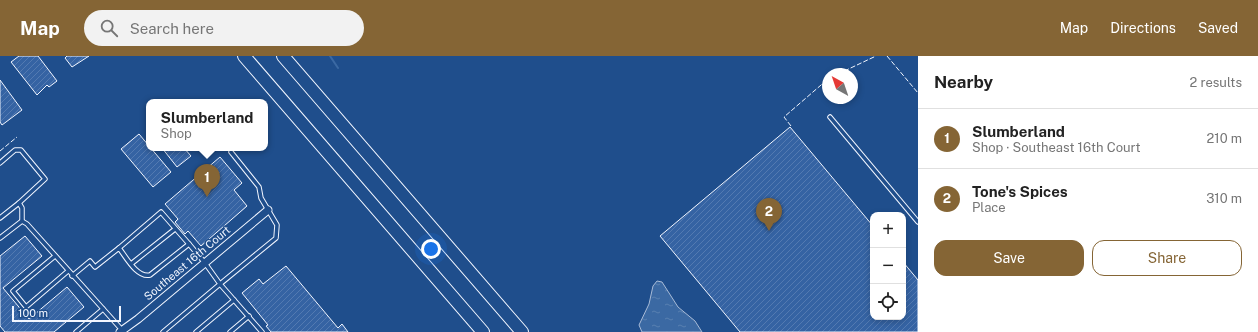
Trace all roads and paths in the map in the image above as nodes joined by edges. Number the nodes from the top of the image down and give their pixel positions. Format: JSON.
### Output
{"nodes":[{"id":1,"x":244,"y":56,"type":"edge"},
{"id":2,"x":283,"y":56,"type":"edge"},
{"id":3,"x":830,"y":117,"type":"dead end"},
{"id":4,"x":231,"y":152,"type":"dead end"},
{"id":5,"x":0,"y":163,"type":"edge"},
{"id":6,"x":19,"y":204,"type":"junction"},
{"id":7,"x":268,"y":210,"type":"junction"},
{"id":8,"x":0,"y":218,"type":"edge"},
{"id":9,"x":22,"y":221,"type":"junction"},
{"id":10,"x":918,"y":222,"type":"edge"},
{"id":11,"x":175,"y":228,"type":"junction"},
{"id":12,"x":0,"y":238,"type":"edge"},
{"id":13,"x":189,"y":244,"type":"junction"},
{"id":14,"x":119,"y":248,"type":"junction"},
{"id":15,"x":55,"y":256,"type":"junction"},
{"id":16,"x":205,"y":263,"type":"junction"},
{"id":17,"x":131,"y":264,"type":"junction"},
{"id":18,"x":68,"y":271,"type":"junction"},
{"id":19,"x":72,"y":276,"type":"junction"},
{"id":20,"x":220,"y":284,"type":"junction"},
{"id":21,"x":234,"y":300,"type":"junction"},
{"id":22,"x":103,"y":309,"type":"junction"},
{"id":23,"x":249,"y":316,"type":"junction"},
{"id":24,"x":260,"y":331,"type":"edge"},
{"id":25,"x":76,"y":332,"type":"edge"},
{"id":26,"x":122,"y":332,"type":"edge"},
{"id":27,"x":163,"y":332,"type":"edge"},
{"id":28,"x":196,"y":332,"type":"edge"},
{"id":29,"x":230,"y":332,"type":"edge"},
{"id":30,"x":483,"y":332,"type":"edge"},
{"id":31,"x":522,"y":332,"type":"edge"}],
"edges":[{"from":1,"to":30,"type":"highway"},
{"from":2,"to":31,"type":"highway"},
{"from":3,"to":10,"type":"lane"},
{"from":4,"to":7,"type":"lane"},
{"from":5,"to":6,"type":"lane"},
{"from":6,"to":8,"type":"lane"},
{"from":6,"to":9,"type":"lane"},
{"from":7,"to":16,"type":"street","name":"Southeast 16th Court"},
{"from":7,"to":20,"type":"lane"},
{"from":9,"to":12,"type":"lane"},
{"from":9,"to":15,"type":"lane"},
{"from":11,"to":13,"type":"lane"},
{"from":11,"to":14,"type":"lane"},
{"from":11,"to":17,"type":"lane"},
{"from":13,"to":16,"type":"lane"},
{"from":13,"to":17,"type":"lane"},
{"from":14,"to":17,"type":"lane"},
{"from":14,"to":19,"type":"lane"},
{"from":15,"to":18,"type":"lane"},
{"from":15,"to":18,"type":"lane"},
{"from":16,"to":20,"type":"lane"},
{"from":16,"to":26,"type":"street","name":"Southeast 16th Court"},
{"from":18,"to":19,"type":"lane"},
{"from":19,"to":22,"type":"lane"},
{"from":20,"to":21,"type":"lane"},
{"from":20,"to":27,"type":"lane"},
{"from":21,"to":23,"type":"lane"},
{"from":21,"to":28,"type":"lane"},
{"from":22,"to":25,"type":"lane"},
{"from":22,"to":26,"type":"lane"},
{"from":23,"to":24,"type":"lane"},
{"from":23,"to":29,"type":"lane"}]}
